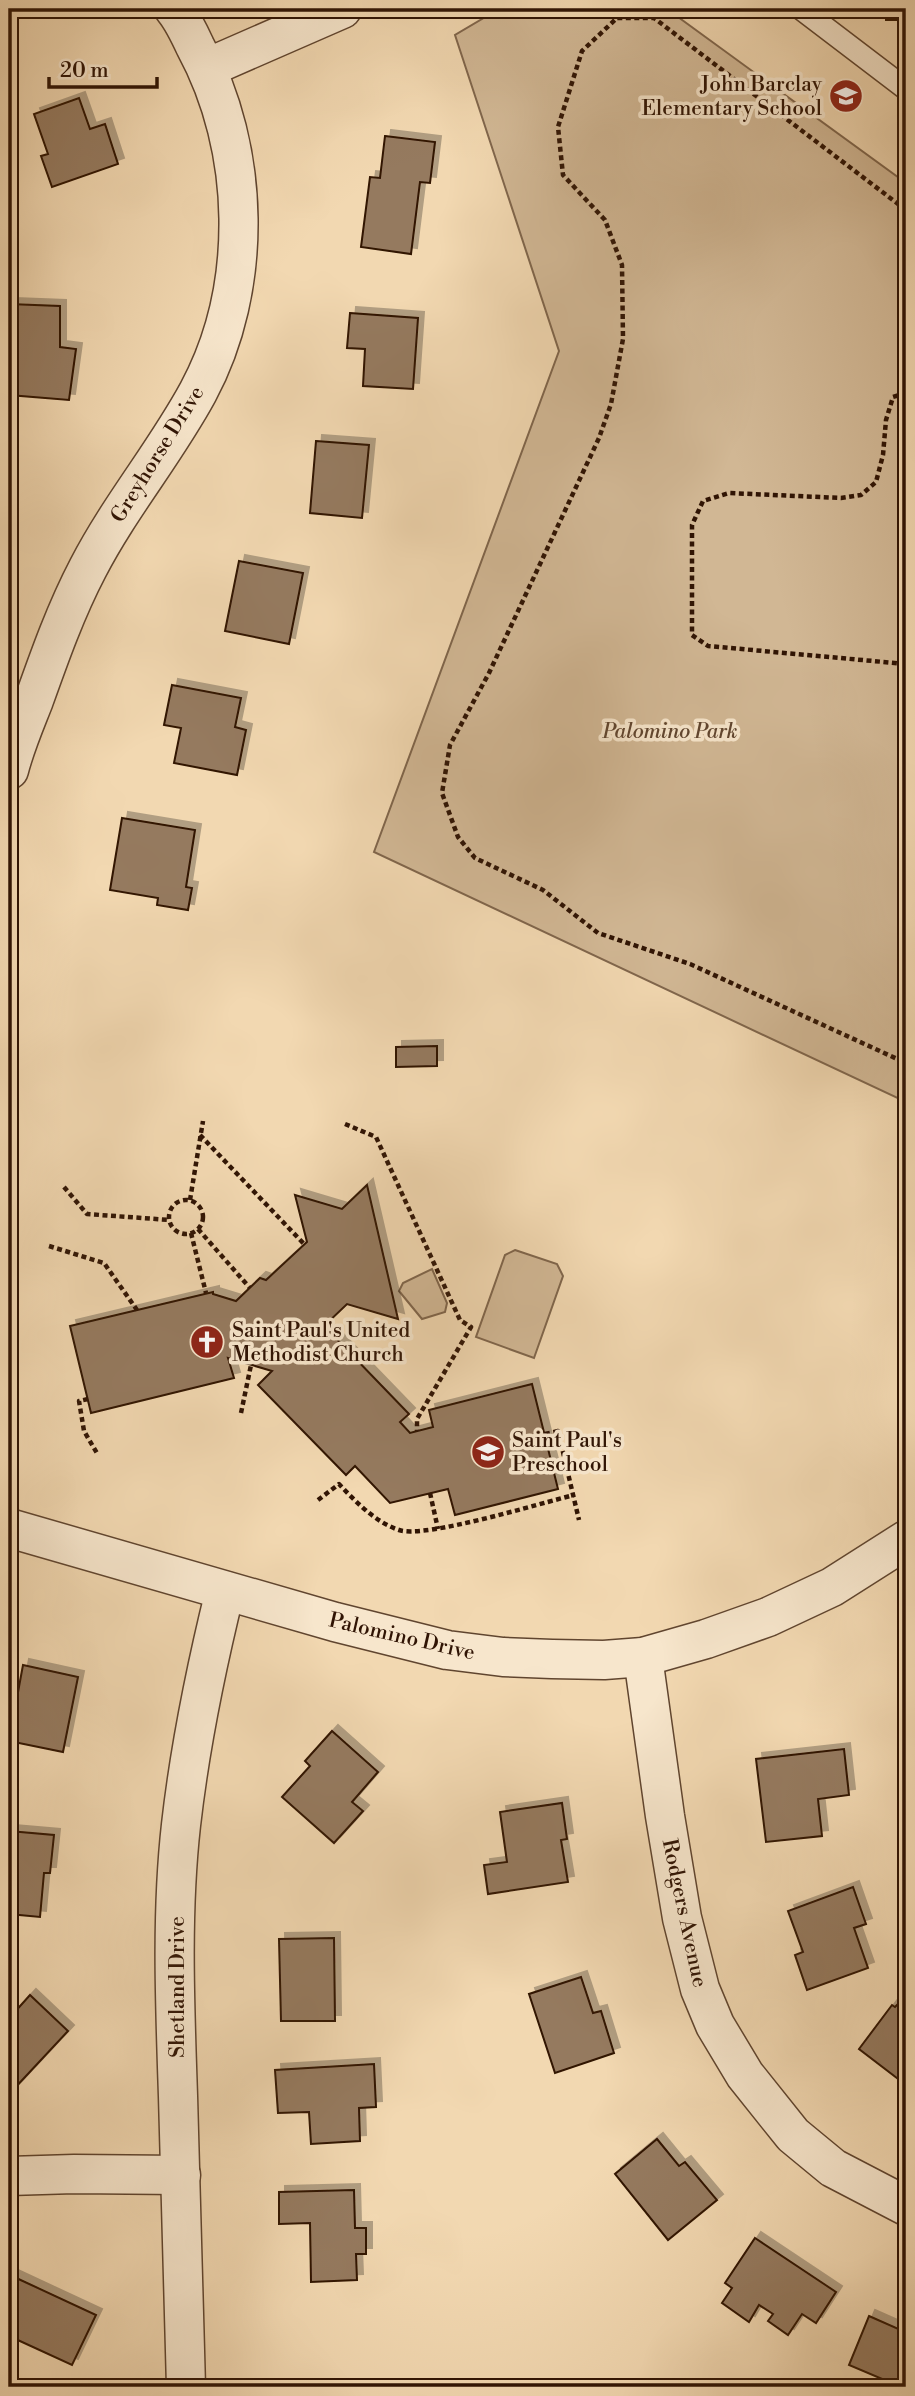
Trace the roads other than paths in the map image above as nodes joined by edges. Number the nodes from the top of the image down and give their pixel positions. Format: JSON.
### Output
{"nodes":[{"id":1,"x":174,"y":9,"type":"edge"},
{"id":2,"x":342,"y":9,"type":"edge"},
{"id":3,"x":801,"y":9,"type":"edge"},
{"id":4,"x":208,"y":68,"type":"junction"},
{"id":5,"x":906,"y":89,"type":"edge"},
{"id":6,"x":9,"y":770,"type":"edge"},
{"id":7,"x":9,"y":1528,"type":"edge"},
{"id":8,"x":906,"y":1540,"type":"edge"},
{"id":9,"x":225,"y":1591,"type":"junction"},
{"id":10,"x":643,"y":1657,"type":"junction"},
{"id":11,"x":181,"y":2175,"type":"junction"},
{"id":12,"x":9,"y":2176,"type":"edge"},
{"id":13,"x":906,"y":2206,"type":"edge"},
{"id":14,"x":186,"y":2387,"type":"edge"}],
"edges":[{"from":1,"to":4,"type":"street","name":"Greyhorse Drive"},
{"from":2,"to":4,"type":"street"},
{"from":3,"to":5,"type":"lane"},
{"from":4,"to":6,"type":"street","name":"Greyhorse Drive"},
{"from":7,"to":9,"type":"street","name":"Palomino Drive"},
{"from":8,"to":10,"type":"street","name":"Palomino Drive"},
{"from":9,"to":10,"type":"street","name":"Palomino Drive"},
{"from":9,"to":11,"type":"street","name":"Shetland Drive"},
{"from":10,"to":13,"type":"street","name":"Rodgers Avenue"},
{"from":11,"to":12,"type":"street"},
{"from":11,"to":14,"type":"street","name":"Shetland Drive"}]}
